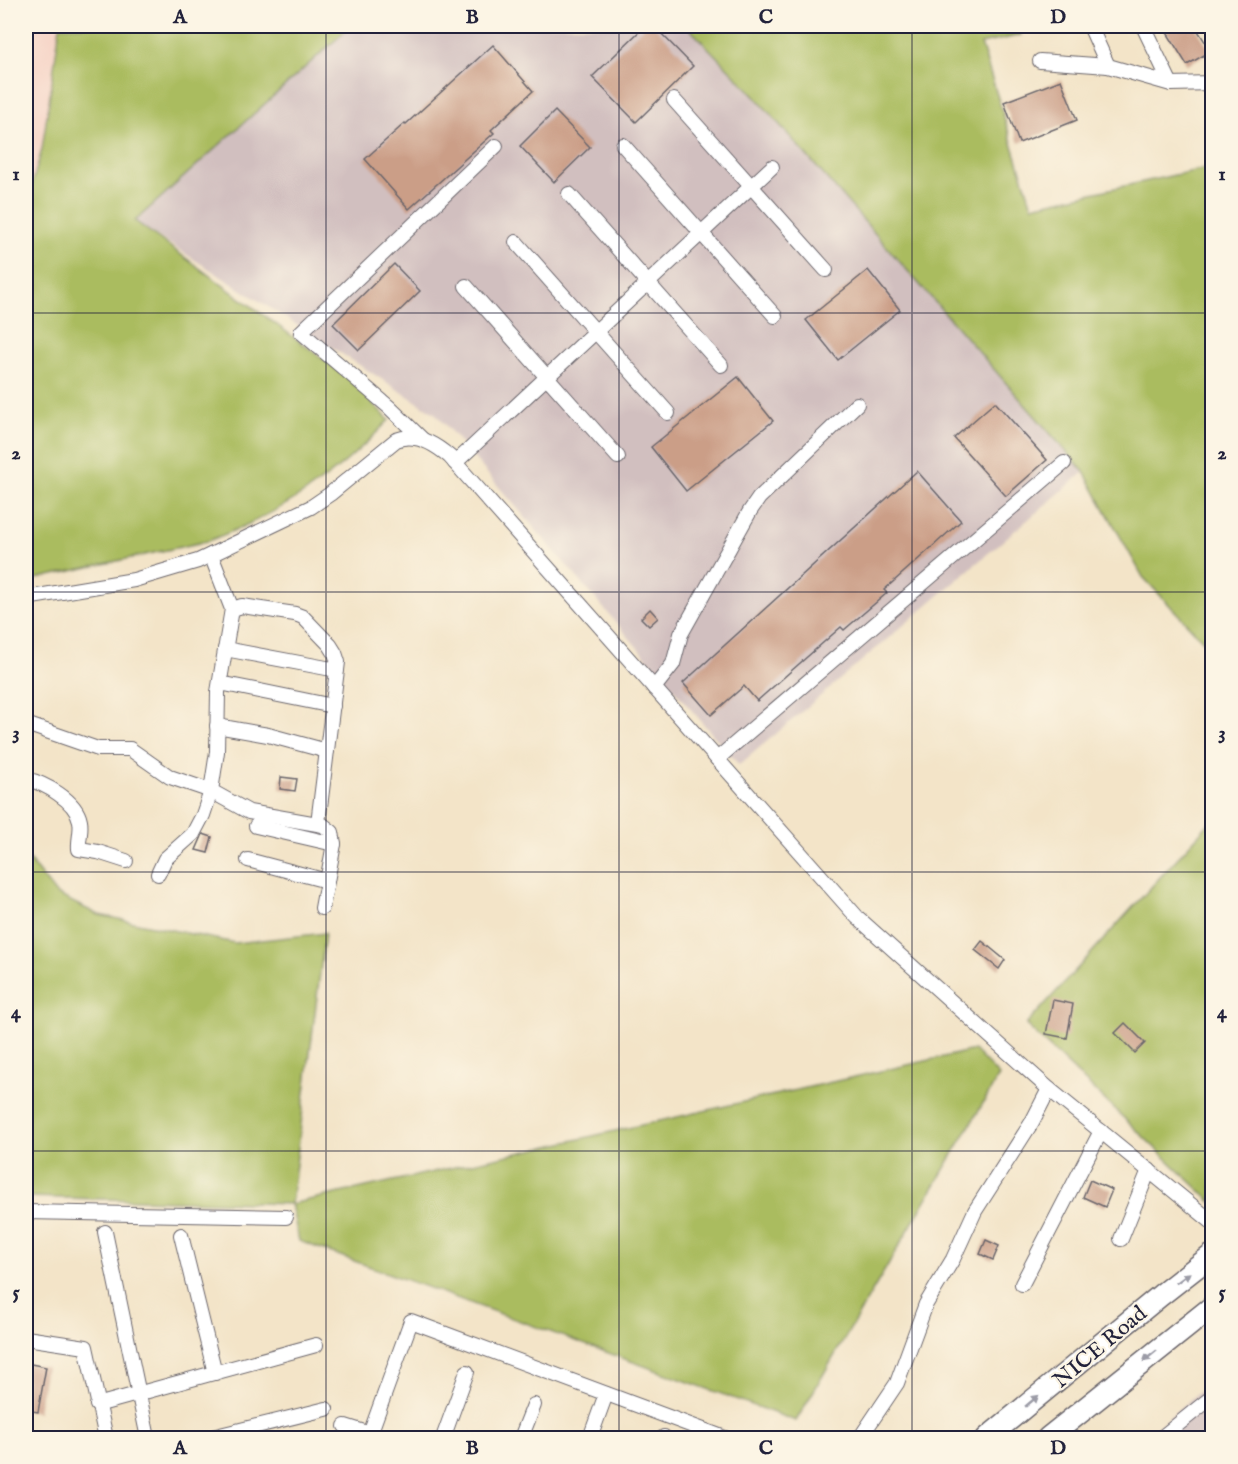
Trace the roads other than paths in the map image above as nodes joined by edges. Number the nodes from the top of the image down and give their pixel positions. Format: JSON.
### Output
{"nodes":[{"id":1,"x":1090,"y":26,"type":"edge"},
{"id":2,"x":1143,"y":26,"type":"edge"},
{"id":3,"x":1040,"y":61,"type":"dead end"},
{"id":4,"x":1108,"y":66,"type":"junction"},
{"id":5,"x":1212,"y":83,"type":"edge"},
{"id":6,"x":1171,"y":84,"type":"junction"},
{"id":7,"x":674,"y":100,"type":"dead end"},
{"id":8,"x":623,"y":145,"type":"dead end"},
{"id":9,"x":496,"y":146,"type":"dead end"},
{"id":10,"x":772,"y":167,"type":"dead end"},
{"id":11,"x":751,"y":186,"type":"junction"},
{"id":12,"x":569,"y":194,"type":"dead end"},
{"id":13,"x":702,"y":233,"type":"junction"},
{"id":14,"x":516,"y":242,"type":"dead end"},
{"id":15,"x":826,"y":270,"type":"dead end"},
{"id":16,"x":648,"y":283,"type":"junction"},
{"id":17,"x":466,"y":286,"type":"dead end"},
{"id":18,"x":775,"y":316,"type":"dead end"},
{"id":19,"x":596,"y":331,"type":"junction"},
{"id":20,"x":721,"y":365,"type":"dead end"},
{"id":21,"x":547,"y":377,"type":"junction"},
{"id":22,"x":857,"y":404,"type":"dead end"},
{"id":23,"x":668,"y":412,"type":"dead end"},
{"id":24,"x":423,"y":440,"type":"junction"},
{"id":25,"x":618,"y":457,"type":"dead end"},
{"id":26,"x":455,"y":462,"type":"junction"},
{"id":27,"x":1064,"y":463,"type":"dead end"},
{"id":28,"x":211,"y":555,"type":"junction"},
{"id":29,"x":26,"y":598,"type":"edge"},
{"id":30,"x":232,"y":609,"type":"junction"},
{"id":31,"x":225,"y":649,"type":"junction"},
{"id":32,"x":337,"y":670,"type":"junction"},
{"id":33,"x":219,"y":683,"type":"junction"},
{"id":34,"x":654,"y":688,"type":"junction"},
{"id":35,"x":333,"y":706,"type":"junction"},
{"id":36,"x":26,"y":724,"type":"edge"},
{"id":37,"x":217,"y":726,"type":"junction"},
{"id":38,"x":327,"y":751,"type":"junction"},
{"id":39,"x":717,"y":759,"type":"junction"},
{"id":40,"x":26,"y":779,"type":"edge"},
{"id":41,"x":211,"y":790,"type":"junction"},
{"id":42,"x":318,"y":823,"type":"junction"},
{"id":43,"x":256,"y":826,"type":"dead end"},
{"id":44,"x":334,"y":844,"type":"junction"},
{"id":45,"x":248,"y":860,"type":"dead end"},
{"id":46,"x":126,"y":861,"type":"dead end"},
{"id":47,"x":158,"y":873,"type":"dead end"},
{"id":48,"x":327,"y":881,"type":"junction"},
{"id":49,"x":322,"y":908,"type":"dead end"},
{"id":50,"x":1049,"y":1089,"type":"junction"},
{"id":51,"x":1101,"y":1131,"type":"junction"},
{"id":52,"x":1149,"y":1170,"type":"junction"},
{"id":53,"x":26,"y":1212,"type":"edge"},
{"id":54,"x":286,"y":1217,"type":"dead end"},
{"id":55,"x":1211,"y":1220,"type":"edge"},
{"id":56,"x":105,"y":1232,"type":"dead end"},
{"id":57,"x":181,"y":1235,"type":"dead end"},
{"id":58,"x":1121,"y":1239,"type":"dead end"},
{"id":59,"x":1212,"y":1255,"type":"edge"},
{"id":60,"x":1022,"y":1284,"type":"dead end"},
{"id":61,"x":1212,"y":1307,"type":"edge"},
{"id":62,"x":26,"y":1338,"type":"edge"},
{"id":63,"x":316,"y":1345,"type":"dead end"},
{"id":64,"x":466,"y":1372,"type":"dead end"},
{"id":65,"x":215,"y":1373,"type":"junction"},
{"id":66,"x":139,"y":1393,"type":"junction"},
{"id":67,"x":606,"y":1394,"type":"junction"},
{"id":68,"x":1212,"y":1397,"type":"edge"},
{"id":69,"x":97,"y":1405,"type":"junction"},
{"id":70,"x":534,"y":1405,"type":"dead end"},
{"id":71,"x":326,"y":1409,"type":"dead end"},
{"id":72,"x":345,"y":1426,"type":"dead end"},
{"id":73,"x":376,"y":1436,"type":"edge"},
{"id":74,"x":106,"y":1438,"type":"edge"},
{"id":75,"x":148,"y":1438,"type":"edge"},
{"id":76,"x":208,"y":1438,"type":"edge"},
{"id":77,"x":444,"y":1438,"type":"edge"},
{"id":78,"x":521,"y":1438,"type":"edge"},
{"id":79,"x":590,"y":1438,"type":"edge"},
{"id":80,"x":725,"y":1438,"type":"edge"},
{"id":81,"x":860,"y":1438,"type":"edge"},
{"id":82,"x":987,"y":1438,"type":"edge"},
{"id":83,"x":1048,"y":1438,"type":"edge"},
{"id":84,"x":1161,"y":1438,"type":"edge"}],
"edges":[{"from":1,"to":4,"type":"street"},
{"from":2,"to":6,"type":"street"},
{"from":3,"to":4,"type":"street"},
{"from":4,"to":6,"type":"street"},
{"from":5,"to":6,"type":"street"},
{"from":7,"to":11,"type":"street"},
{"from":8,"to":13,"type":"street"},
{"from":9,"to":24,"type":"street"},
{"from":10,"to":11,"type":"street"},
{"from":11,"to":13,"type":"street"},
{"from":11,"to":15,"type":"street"},
{"from":12,"to":16,"type":"street"},
{"from":13,"to":16,"type":"street"},
{"from":13,"to":18,"type":"street"},
{"from":14,"to":19,"type":"street"},
{"from":16,"to":19,"type":"street"},
{"from":16,"to":20,"type":"street"},
{"from":17,"to":21,"type":"street"},
{"from":19,"to":21,"type":"street"},
{"from":19,"to":23,"type":"street"},
{"from":21,"to":25,"type":"street"},
{"from":21,"to":26,"type":"street"},
{"from":22,"to":34,"type":"street"},
{"from":24,"to":26,"type":"street"},
{"from":24,"to":28,"type":"street"},
{"from":26,"to":34,"type":"street"},
{"from":27,"to":39,"type":"street"},
{"from":28,"to":29,"type":"street"},
{"from":28,"to":30,"type":"street"},
{"from":30,"to":31,"type":"street"},
{"from":30,"to":32,"type":"street"},
{"from":31,"to":32,"type":"street"},
{"from":31,"to":33,"type":"street"},
{"from":32,"to":35,"type":"street"},
{"from":33,"to":35,"type":"street"},
{"from":33,"to":37,"type":"street"},
{"from":34,"to":39,"type":"street"},
{"from":35,"to":38,"type":"street"},
{"from":36,"to":41,"type":"street"},
{"from":37,"to":38,"type":"street"},
{"from":37,"to":41,"type":"street"},
{"from":38,"to":42,"type":"street"},
{"from":39,"to":50,"type":"street"},
{"from":40,"to":46,"type":"street"},
{"from":41,"to":42,"type":"street"},
{"from":41,"to":47,"type":"street"},
{"from":42,"to":44,"type":"street"},
{"from":43,"to":44,"type":"street"},
{"from":44,"to":48,"type":"street"},
{"from":45,"to":48,"type":"street"},
{"from":48,"to":49,"type":"street"},
{"from":50,"to":51,"type":"street"},
{"from":50,"to":81,"type":"street"},
{"from":51,"to":52,"type":"street"},
{"from":51,"to":60,"type":"street"},
{"from":52,"to":55,"type":"street"},
{"from":52,"to":58,"type":"street"},
{"from":53,"to":54,"type":"street"},
{"from":56,"to":66,"type":"street"},
{"from":57,"to":65,"type":"street"},
{"from":82,"to":59,"type":"highway","name":"NICE Road","one_way":true},
{"from":61,"to":83,"type":"highway","name":"NICE Road","one_way":true},
{"from":62,"to":69,"type":"street"},
{"from":63,"to":65,"type":"street"},
{"from":64,"to":77,"type":"street"},
{"from":65,"to":66,"type":"street"},
{"from":66,"to":69,"type":"street"},
{"from":66,"to":75,"type":"street"},
{"from":67,"to":73,"type":"street"},
{"from":67,"to":79,"type":"street"},
{"from":67,"to":80,"type":"street"},
{"from":68,"to":84,"type":"street"},
{"from":69,"to":74,"type":"street"},
{"from":70,"to":78,"type":"street"},
{"from":71,"to":76,"type":"street"},
{"from":72,"to":73,"type":"street"}]}
